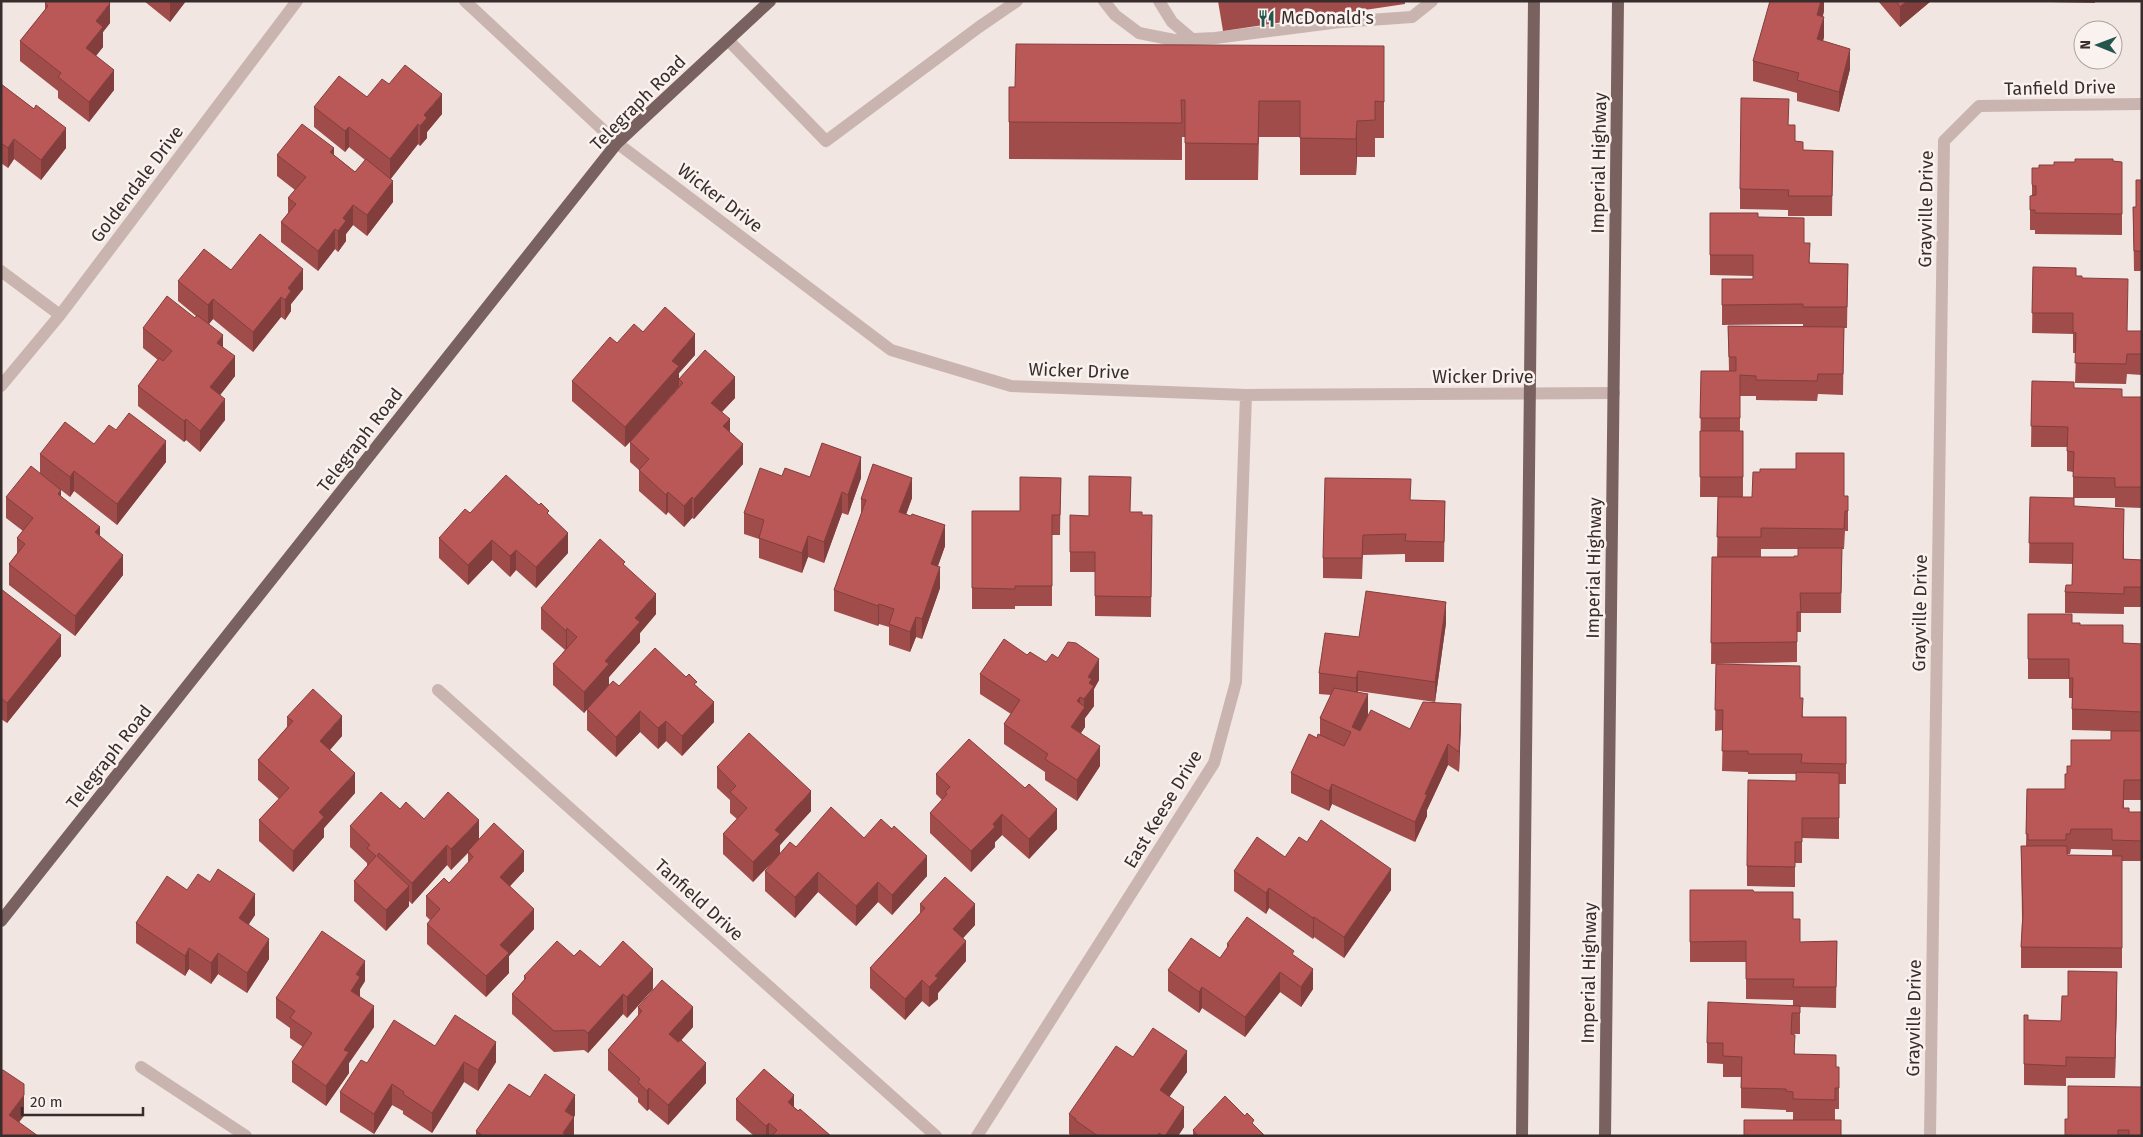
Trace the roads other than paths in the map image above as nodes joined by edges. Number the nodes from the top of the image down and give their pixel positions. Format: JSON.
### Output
{"nodes":[{"id":1,"x":297,"y":1,"type":"edge"},
{"id":2,"x":465,"y":1,"type":"edge"},
{"id":3,"x":770,"y":1,"type":"edge"},
{"id":4,"x":1017,"y":1,"type":"edge"},
{"id":5,"x":1104,"y":1,"type":"edge"},
{"id":6,"x":1159,"y":1,"type":"edge"},
{"id":7,"x":1432,"y":1,"type":"edge"},
{"id":8,"x":1534,"y":1,"type":"edge"},
{"id":9,"x":1618,"y":1,"type":"edge"},
{"id":10,"x":1192,"y":39,"type":"junction"},
{"id":11,"x":728,"y":40,"type":"junction"},
{"id":12,"x":2142,"y":104,"type":"edge"},
{"id":13,"x":1979,"y":106,"type":"joint"},
{"id":14,"x":617,"y":143,"type":"junction"},
{"id":15,"x":1,"y":271,"type":"edge"},
{"id":16,"x":60,"y":316,"type":"junction"},
{"id":17,"x":1,"y":386,"type":"edge"},
{"id":18,"x":1530,"y":394,"type":"junction"},
{"id":19,"x":1614,"y":394,"type":"junction"},
{"id":20,"x":1246,"y":395,"type":"junction"},
{"id":21,"x":438,"y":690,"type":"dead end"},
{"id":22,"x":1,"y":922,"type":"edge"},
{"id":23,"x":141,"y":1068,"type":"dead end"},
{"id":24,"x":246,"y":1136,"type":"edge"},
{"id":25,"x":936,"y":1136,"type":"edge"},
{"id":26,"x":977,"y":1136,"type":"edge"},
{"id":27,"x":1522,"y":1136,"type":"edge"},
{"id":28,"x":1605,"y":1136,"type":"edge"},
{"id":29,"x":1930,"y":1136,"type":"edge"}],
"edges":[{"from":1,"to":16,"type":"street","name":"Goldendale Drive"},
{"from":2,"to":14,"type":"street","name":"Wicker Drive"},
{"from":3,"to":11,"type":"main road","name":"Telegraph Road"},
{"from":4,"to":11,"type":"street"},
{"from":5,"to":10,"type":"street"},
{"from":6,"to":10,"type":"street"},
{"from":7,"to":10,"type":"street"},
{"from":8,"to":18,"type":"main road"},
{"from":9,"to":19,"type":"main road","name":"Imperial Highway"},
{"from":11,"to":14,"type":"main road","name":"Telegraph Road"},
{"from":12,"to":13,"type":"street","name":"Tanfield Drive"},
{"from":13,"to":29,"type":"street","name":"Grayville Drive"},
{"from":14,"to":20,"type":"street","name":"Wicker Drive"},
{"from":14,"to":22,"type":"main road","name":"Telegraph Road"},
{"from":15,"to":16,"type":"street"},
{"from":16,"to":17,"type":"street","name":"Goldendale Drive"},
{"from":18,"to":19,"type":"street","name":"Wicker Drive"},
{"from":18,"to":20,"type":"street","name":"Wicker Drive"},
{"from":18,"to":27,"type":"main road"},
{"from":19,"to":28,"type":"main road","name":"Imperial Highway"},
{"from":20,"to":26,"type":"street","name":"East Keese Drive"},
{"from":21,"to":25,"type":"street","name":"Tanfield Drive"},
{"from":23,"to":24,"type":"street"}]}
